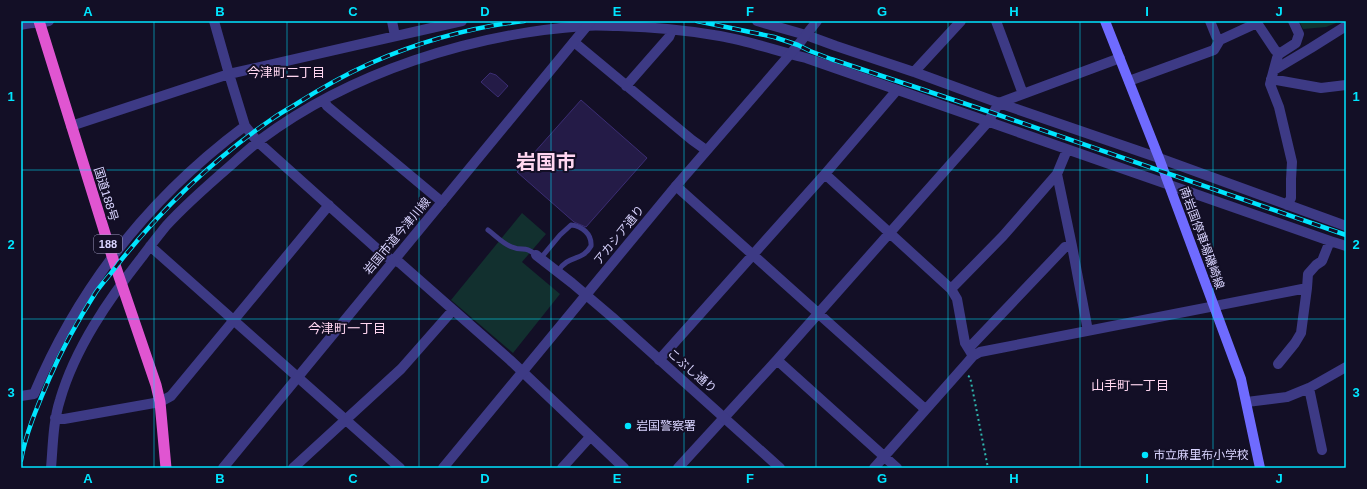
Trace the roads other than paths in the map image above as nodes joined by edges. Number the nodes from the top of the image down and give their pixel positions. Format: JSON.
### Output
{"nodes":[{"id":1,"x":214,"y":21,"type":"edge"},
{"id":2,"x":392,"y":21,"type":"edge"},
{"id":3,"x":462,"y":21,"type":"edge"},
{"id":4,"x":757,"y":21,"type":"edge"},
{"id":5,"x":817,"y":21,"type":"edge"},
{"id":6,"x":961,"y":21,"type":"edge"},
{"id":7,"x":996,"y":21,"type":"edge"},
{"id":8,"x":1105,"y":21,"type":"edge"},
{"id":9,"x":1210,"y":21,"type":"edge"},
{"id":10,"x":1293,"y":21,"type":"edge"},
{"id":11,"x":42,"y":22,"type":"edge"},
{"id":12,"x":589,"y":23,"type":"edge"},
{"id":13,"x":21,"y":25,"type":"edge"},
{"id":14,"x":1346,"y":26,"type":"edge"},
{"id":15,"x":672,"y":30,"type":"junction"},
{"id":16,"x":806,"y":35,"type":"junction"},
{"id":17,"x":395,"y":36,"type":"junction"},
{"id":18,"x":1220,"y":40,"type":"junction"},
{"id":19,"x":574,"y":42,"type":"junction"},
{"id":20,"x":790,"y":54,"type":"junction"},
{"id":21,"x":1279,"y":54,"type":"junction"},
{"id":22,"x":1120,"y":58,"type":"junction"},
{"id":23,"x":914,"y":72,"type":"junction"},
{"id":24,"x":229,"y":74,"type":"junction"},
{"id":25,"x":1273,"y":74,"type":"junction"},
{"id":26,"x":1129,"y":81,"type":"junction"},
{"id":27,"x":1346,"y":84,"type":"edge"},
{"id":28,"x":626,"y":86,"type":"junction"},
{"id":29,"x":897,"y":90,"type":"junction"},
{"id":30,"x":1023,"y":94,"type":"junction"},
{"id":31,"x":324,"y":100,"type":"junction"},
{"id":32,"x":999,"y":103,"type":"junction"},
{"id":33,"x":988,"y":122,"type":"junction"},
{"id":34,"x":71,"y":126,"type":"junction"},
{"id":35,"x":245,"y":126,"type":"junction"},
{"id":36,"x":258,"y":142,"type":"junction"},
{"id":37,"x":706,"y":150,"type":"junction"},
{"id":38,"x":1067,"y":150,"type":"junction"},
{"id":39,"x":1158,"y":158,"type":"junction"},
{"id":40,"x":825,"y":174,"type":"junction"},
{"id":41,"x":1057,"y":174,"type":"junction"},
{"id":42,"x":1168,"y":184,"type":"junction"},
{"id":43,"x":676,"y":186,"type":"junction"},
{"id":44,"x":442,"y":202,"type":"junction"},
{"id":45,"x":329,"y":205,"type":"junction"},
{"id":46,"x":1287,"y":205,"type":"junction"},
{"id":47,"x":1346,"y":226,"type":"edge"},
{"id":48,"x":488,"y":230,"type":"dead end"},
{"id":49,"x":889,"y":233,"type":"junction"},
{"id":50,"x":1330,"y":241,"type":"junction"},
{"id":51,"x":150,"y":246,"type":"junction"},
{"id":52,"x":1072,"y":246,"type":"junction"},
{"id":53,"x":1346,"y":246,"type":"edge"},
{"id":54,"x":753,"y":254,"type":"junction"},
{"id":55,"x":112,"y":256,"type":"junction"},
{"id":56,"x":538,"y":257,"type":"junction"},
{"id":57,"x":395,"y":260,"type":"junction"},
{"id":58,"x":558,"y":271,"type":"junction"},
{"id":59,"x":122,"y":284,"type":"junction"},
{"id":60,"x":1308,"y":288,"type":"junction"},
{"id":61,"x":951,"y":289,"type":"junction"},
{"id":62,"x":586,"y":296,"type":"junction"},
{"id":63,"x":1214,"y":307,"type":"junction"},
{"id":64,"x":453,"y":310,"type":"junction"},
{"id":65,"x":817,"y":313,"type":"junction"},
{"id":66,"x":234,"y":320,"type":"junction"},
{"id":67,"x":1088,"y":331,"type":"junction"},
{"id":68,"x":971,"y":352,"type":"junction"},
{"id":69,"x":660,"y":360,"type":"junction"},
{"id":70,"x":777,"y":360,"type":"junction"},
{"id":71,"x":1278,"y":364,"type":"dead end"},
{"id":72,"x":1346,"y":367,"type":"edge"},
{"id":73,"x":522,"y":373,"type":"junction"},
{"id":74,"x":298,"y":376,"type":"junction"},
{"id":75,"x":1309,"y":388,"type":"junction"},
{"id":76,"x":21,"y":396,"type":"edge"},
{"id":77,"x":160,"y":402,"type":"junction"},
{"id":78,"x":1247,"y":402,"type":"junction"},
{"id":79,"x":925,"y":409,"type":"junction"},
{"id":80,"x":724,"y":417,"type":"junction"},
{"id":81,"x":55,"y":418,"type":"junction"},
{"id":82,"x":347,"y":420,"type":"junction"},
{"id":83,"x":590,"y":437,"type":"junction"},
{"id":84,"x":1322,"y":450,"type":"dead end"},
{"id":85,"x":884,"y":457,"type":"junction"},
{"id":86,"x":51,"y":468,"type":"edge"},
{"id":87,"x":166,"y":468,"type":"edge"},
{"id":88,"x":223,"y":468,"type":"edge"},
{"id":89,"x":293,"y":468,"type":"edge"},
{"id":90,"x":400,"y":468,"type":"edge"},
{"id":91,"x":443,"y":468,"type":"edge"},
{"id":92,"x":562,"y":468,"type":"edge"},
{"id":93,"x":624,"y":468,"type":"edge"},
{"id":94,"x":678,"y":468,"type":"edge"},
{"id":95,"x":780,"y":468,"type":"edge"},
{"id":96,"x":874,"y":468,"type":"edge"},
{"id":97,"x":898,"y":468,"type":"edge"},
{"id":98,"x":1260,"y":468,"type":"edge"}],
"edges":[{"from":1,"to":24,"type":"street"},
{"from":2,"to":17,"type":"street"},
{"from":3,"to":17,"type":"street"},
{"from":4,"to":16,"type":"street"},
{"from":5,"to":16,"type":"street","name":"アカシア通り"},
{"from":6,"to":23,"type":"street"},
{"from":7,"to":30,"type":"street"},
{"from":8,"to":22,"type":"main road","name":"南岩国停車場磯崎線"},
{"from":9,"to":18,"type":"street"},
{"from":10,"to":21,"type":"street"},
{"from":11,"to":13,"type":"street"},
{"from":11,"to":34,"type":"highway","name":"国道188号","number":"188"},
{"from":12,"to":15,"type":"street"},
{"from":12,"to":19,"type":"street","name":"岩国市道今津川線"},
{"from":12,"to":31,"type":"street"},
{"from":14,"to":25,"type":"street"},
{"from":15,"to":20,"type":"street"},
{"from":15,"to":28,"type":"street"},
{"from":16,"to":20,"type":"street","name":"アカシア通り"},
{"from":16,"to":23,"type":"street"},
{"from":17,"to":24,"type":"street"},
{"from":18,"to":21,"type":"street"},
{"from":18,"to":26,"type":"street"},
{"from":19,"to":28,"type":"street"},
{"from":19,"to":44,"type":"street","name":"岩国市道今津川線"},
{"from":20,"to":29,"type":"street"},
{"from":20,"to":37,"type":"street","name":"アカシア通り"},
{"from":21,"to":25,"type":"street"},
{"from":22,"to":26,"type":"main road","name":"南岩国停車場磯崎線"},
{"from":22,"to":30,"type":"street"},
{"from":23,"to":32,"type":"street"},
{"from":24,"to":34,"type":"street"},
{"from":24,"to":35,"type":"street"},
{"from":25,"to":27,"type":"street"},
{"from":25,"to":46,"type":"street"},
{"from":26,"to":39,"type":"main road","name":"南岩国停車場磯崎線"},
{"from":28,"to":37,"type":"street"},
{"from":29,"to":33,"type":"street"},
{"from":29,"to":40,"type":"street"},
{"from":30,"to":32,"type":"street"},
{"from":31,"to":36,"type":"street"},
{"from":31,"to":44,"type":"street"},
{"from":32,"to":33,"type":"street"},
{"from":32,"to":39,"type":"street"},
{"from":33,"to":38,"type":"street"},
{"from":33,"to":49,"type":"street"},
{"from":34,"to":55,"type":"highway","name":"国道188号","number":"188"},
{"from":35,"to":36,"type":"street"},
{"from":35,"to":55,"type":"street"},
{"from":36,"to":45,"type":"street"},
{"from":36,"to":51,"type":"street"},
{"from":37,"to":43,"type":"street","name":"アカシア通り"},
{"from":38,"to":41,"type":"street"},
{"from":38,"to":42,"type":"street"},
{"from":39,"to":42,"type":"main road","name":"南岩国停車場磯崎線"},
{"from":39,"to":46,"type":"street"},
{"from":40,"to":49,"type":"street"},
{"from":40,"to":54,"type":"street"},
{"from":41,"to":52,"type":"street"},
{"from":41,"to":61,"type":"street"},
{"from":42,"to":50,"type":"street"},
{"from":42,"to":63,"type":"main road","name":"南岩国停車場磯崎線"},
{"from":43,"to":54,"type":"street"},
{"from":43,"to":62,"type":"street","name":"アカシア通り"},
{"from":44,"to":57,"type":"street","name":"岩国市道今津川線"},
{"from":45,"to":57,"type":"street"},
{"from":45,"to":66,"type":"street"},
{"from":46,"to":47,"type":"street"},
{"from":48,"to":56,"type":"lane"},
{"from":49,"to":61,"type":"street"},
{"from":49,"to":65,"type":"street"},
{"from":50,"to":53,"type":"street"},
{"from":50,"to":60,"type":"street"},
{"from":51,"to":59,"type":"street"},
{"from":51,"to":66,"type":"street"},
{"from":52,"to":67,"type":"street"},
{"from":52,"to":68,"type":"street"},
{"from":54,"to":65,"type":"street"},
{"from":54,"to":69,"type":"street"},
{"from":55,"to":59,"type":"highway","name":"国道188号","number":"188"},
{"from":55,"to":76,"type":"street"},
{"from":56,"to":58,"type":"street","name":"こぶし通り"},
{"from":56,"to":58,"type":"lane"},
{"from":57,"to":64,"type":"street"},
{"from":57,"to":74,"type":"street","name":"岩国市道今津川線"},
{"from":58,"to":62,"type":"street","name":"こぶし通り"},
{"from":59,"to":77,"type":"highway","name":"国道188号","number":"188"},
{"from":59,"to":81,"type":"street"},
{"from":60,"to":63,"type":"street"},
{"from":60,"to":71,"type":"street"},
{"from":61,"to":68,"type":"street"},
{"from":62,"to":69,"type":"street","name":"こぶし通り"},
{"from":62,"to":73,"type":"street","name":"アカシア通り"},
{"from":63,"to":67,"type":"street"},
{"from":63,"to":78,"type":"main road","name":"南岩国停車場磯崎線"},
{"from":64,"to":73,"type":"street"},
{"from":64,"to":82,"type":"street"},
{"from":65,"to":70,"type":"street"},
{"from":65,"to":79,"type":"street"},
{"from":66,"to":74,"type":"street"},
{"from":66,"to":77,"type":"street"},
{"from":67,"to":68,"type":"street"},
{"from":68,"to":79,"type":"street"},
{"from":69,"to":80,"type":"street","name":"こぶし通り"},
{"from":70,"to":80,"type":"street"},
{"from":70,"to":85,"type":"street"},
{"from":72,"to":75,"type":"street"},
{"from":73,"to":83,"type":"street"},
{"from":73,"to":91,"type":"street","name":"アカシア通り"},
{"from":74,"to":82,"type":"street"},
{"from":74,"to":88,"type":"street","name":"岩国市道今津川線"},
{"from":75,"to":78,"type":"street"},
{"from":75,"to":84,"type":"street"},
{"from":77,"to":81,"type":"street"},
{"from":77,"to":87,"type":"highway","name":"国道188号","number":"188"},
{"from":78,"to":98,"type":"main road","name":"南岩国停車場磯崎線"},
{"from":79,"to":85,"type":"street"},
{"from":80,"to":94,"type":"street"},
{"from":80,"to":95,"type":"street","name":"こぶし通り"},
{"from":81,"to":86,"type":"street"},
{"from":82,"to":89,"type":"street"},
{"from":82,"to":90,"type":"street"},
{"from":83,"to":92,"type":"street"},
{"from":83,"to":93,"type":"street"},
{"from":85,"to":96,"type":"street"},
{"from":85,"to":97,"type":"street"}]}
